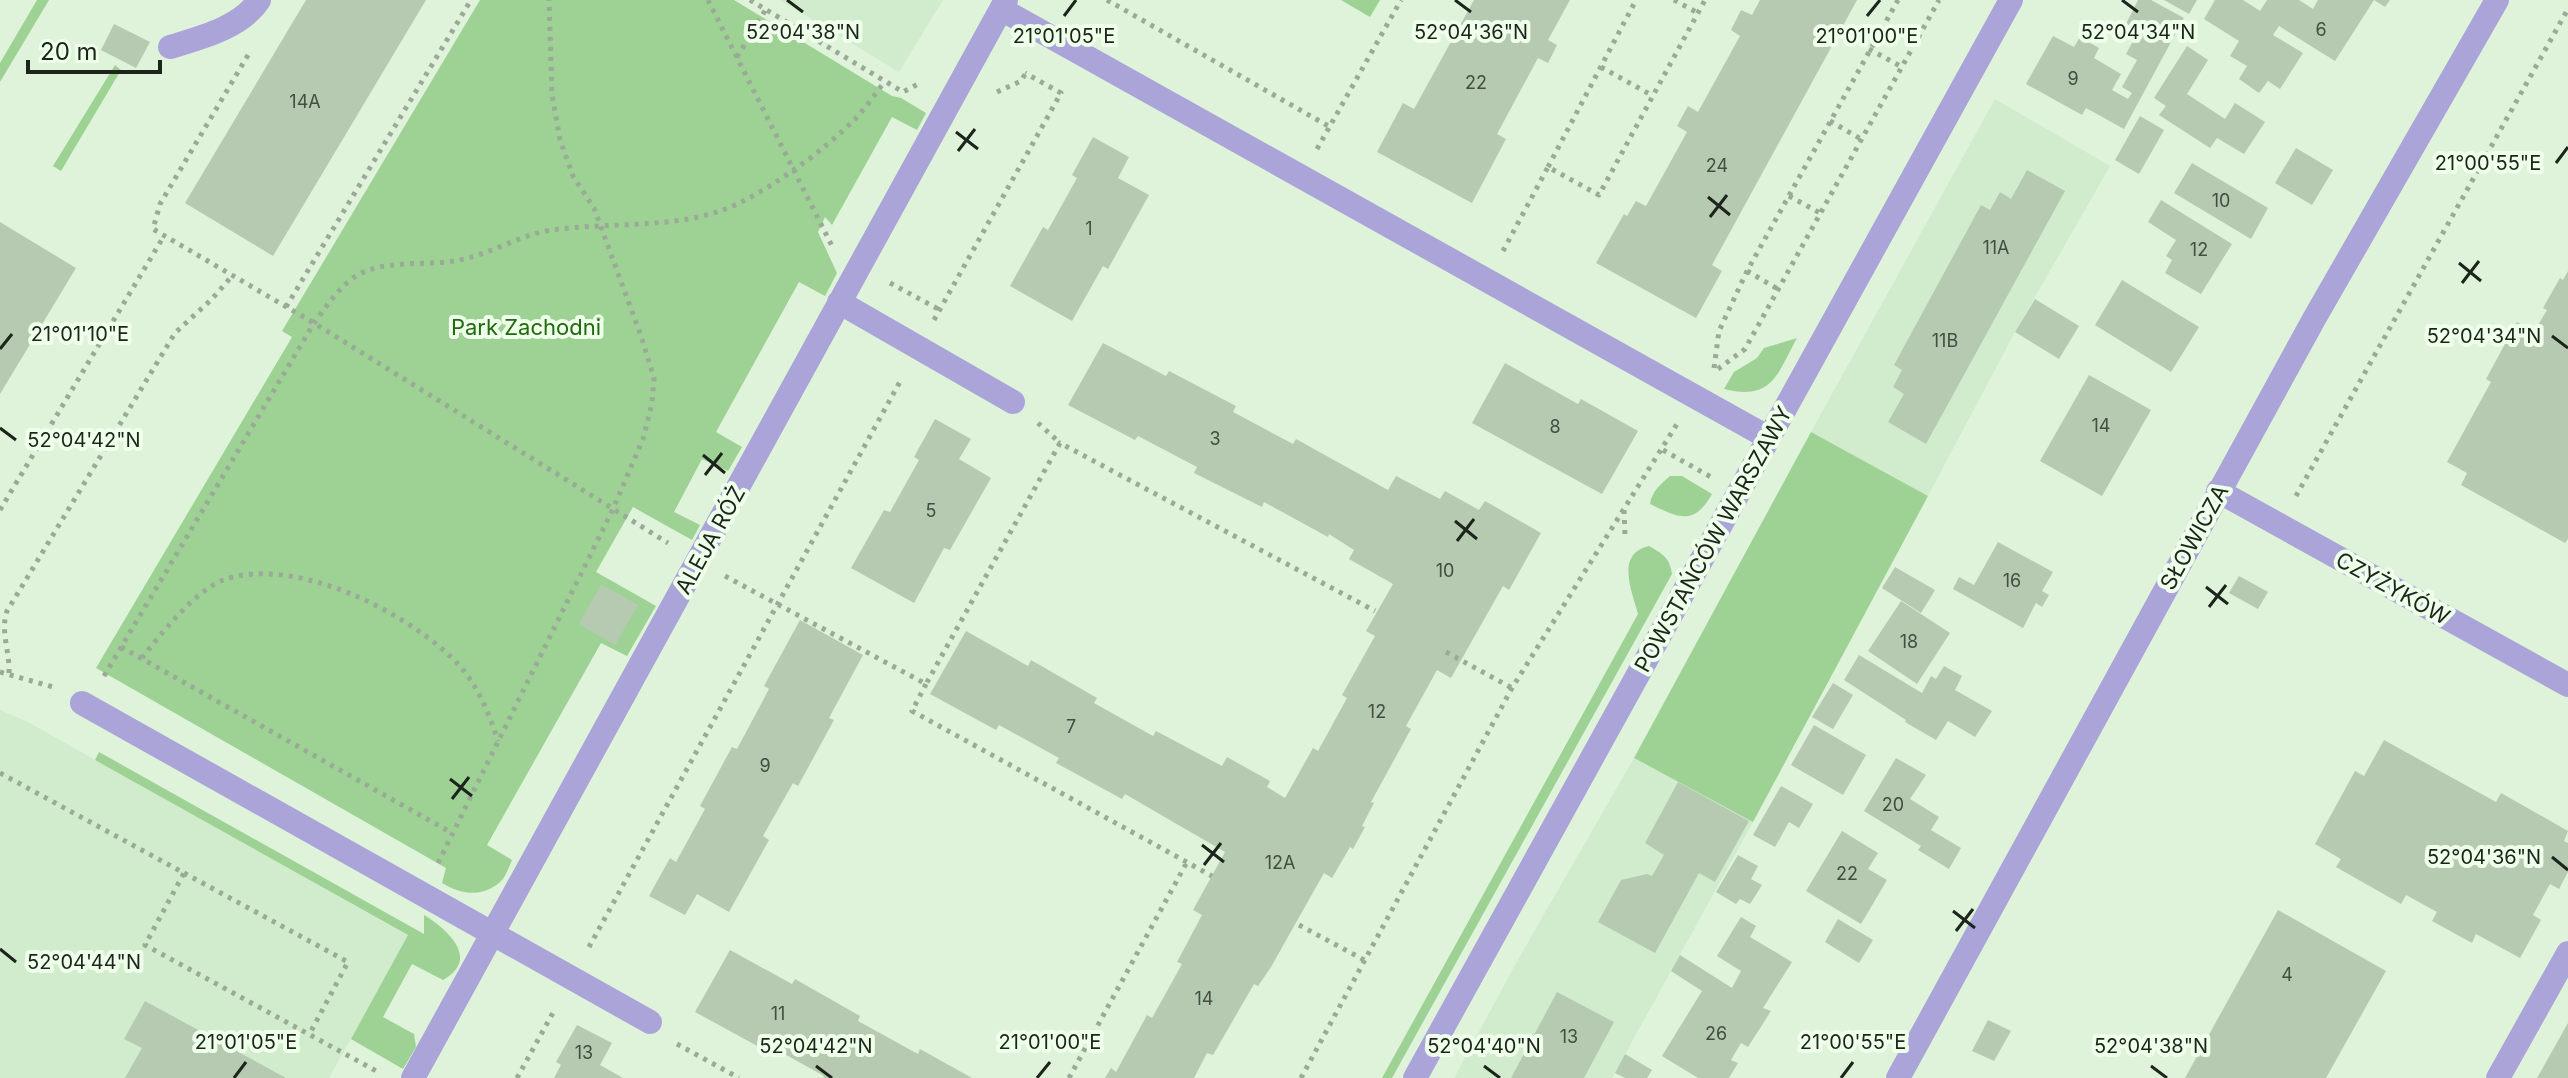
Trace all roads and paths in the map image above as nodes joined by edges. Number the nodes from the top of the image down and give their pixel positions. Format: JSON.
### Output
{"nodes":[{"id":1,"x":259,"y":0,"type":"edge"},
{"id":2,"x":471,"y":0,"type":"edge"},
{"id":3,"x":549,"y":0,"type":"edge"},
{"id":4,"x":708,"y":0,"type":"edge"},
{"id":5,"x":750,"y":0,"type":"edge"},
{"id":6,"x":1107,"y":0,"type":"edge"},
{"id":7,"x":1401,"y":0,"type":"edge"},
{"id":8,"x":1636,"y":0,"type":"edge"},
{"id":9,"x":1674,"y":0,"type":"edge"},
{"id":10,"x":1705,"y":0,"type":"edge"},
{"id":11,"x":1898,"y":0,"type":"edge"},
{"id":12,"x":1939,"y":0,"type":"edge"},
{"id":13,"x":2011,"y":0,"type":"edge"},
{"id":14,"x":2497,"y":0,"type":"edge"},
{"id":15,"x":1003,"y":4,"type":"edge"},
{"id":16,"x":766,"y":9,"type":"junction"},
{"id":17,"x":2568,"y":9,"type":"edge"},
{"id":18,"x":1698,"y":13,"type":"junction"},
{"id":19,"x":170,"y":47,"type":"dead end"},
{"id":20,"x":1869,"y":49,"type":"junction"},
{"id":21,"x":251,"y":51,"type":"dead end"},
{"id":22,"x":737,"y":58,"type":"junction"},
{"id":23,"x":1601,"y":67,"type":"junction"},
{"id":24,"x":1902,"y":67,"type":"junction"},
{"id":25,"x":1025,"y":73,"type":"dead end"},
{"id":26,"x":885,"y":81,"type":"junction"},
{"id":27,"x":903,"y":92,"type":"dead end"},
{"id":28,"x":1653,"y":96,"type":"junction"},
{"id":29,"x":1830,"y":121,"type":"junction"},
{"id":30,"x":1330,"y":127,"type":"junction"},
{"id":31,"x":1861,"y":139,"type":"junction"},
{"id":32,"x":1548,"y":167,"type":"junction"},
{"id":33,"x":793,"y":169,"type":"junction"},
{"id":34,"x":1304,"y":177,"type":"junction"},
{"id":35,"x":1789,"y":196,"type":"junction"},
{"id":36,"x":1820,"y":213,"type":"junction"},
{"id":37,"x":601,"y":225,"type":"junction"},
{"id":38,"x":164,"y":236,"type":"junction"},
{"id":39,"x":859,"y":266,"type":"junction"},
{"id":40,"x":1747,"y":271,"type":"junction"},
{"id":41,"x":232,"y":276,"type":"junction"},
{"id":42,"x":1488,"y":279,"type":"junction"},
{"id":43,"x":1778,"y":289,"type":"junction"},
{"id":44,"x":839,"y":302,"type":"junction"},
{"id":45,"x":286,"y":307,"type":"junction"},
{"id":46,"x":940,"y":310,"type":"junction"},
{"id":47,"x":314,"y":323,"type":"junction"},
{"id":48,"x":919,"y":348,"type":"junction"},
{"id":49,"x":1013,"y":402,"type":"dead end"},
{"id":50,"x":1683,"y":414,"type":"dead end"},
{"id":51,"x":1769,"y":438,"type":"junction"},
{"id":52,"x":2218,"y":491,"type":"junction"},
{"id":53,"x":613,"y":509,"type":"junction"},
{"id":54,"x":1624,"y":509,"type":"junction"},
{"id":55,"x":0,"y":510,"type":"edge"},
{"id":56,"x":2280,"y":525,"type":"junction"},
{"id":57,"x":1625,"y":536,"type":"dead end"},
{"id":58,"x":698,"y":562,"type":"junction"},
{"id":59,"x":779,"y":605,"type":"junction"},
{"id":60,"x":1375,"y":611,"type":"dead end"},
{"id":61,"x":121,"y":647,"type":"junction"},
{"id":62,"x":1446,"y":652,"type":"dead end"},
{"id":63,"x":142,"y":658,"type":"junction"},
{"id":64,"x":0,"y":672,"type":"edge"},
{"id":65,"x":9,"y":673,"type":"junction"},
{"id":66,"x":926,"y":684,"type":"junction"},
{"id":67,"x":2568,"y":685,"type":"edge"},
{"id":68,"x":1512,"y":688,"type":"junction"},
{"id":69,"x":85,"y":704,"type":"junction"},
{"id":70,"x":498,"y":741,"type":"junction"},
{"id":71,"x":0,"y":773,"type":"edge"},
{"id":72,"x":452,"y":833,"type":"junction"},
{"id":73,"x":1187,"y":862,"type":"junction"},
{"id":74,"x":184,"y":873,"type":"junction"},
{"id":75,"x":1212,"y":876,"type":"dead end"},
{"id":76,"x":421,"y":894,"type":"junction"},
{"id":77,"x":1299,"y":925,"type":"dead end"},
{"id":78,"x":493,"y":935,"type":"junction"},
{"id":79,"x":2568,"y":953,"type":"edge"},
{"id":80,"x":1366,"y":961,"type":"junction"},
{"id":81,"x":571,"y":979,"type":"junction"},
{"id":82,"x":650,"y":1022,"type":"joint"},
{"id":83,"x":309,"y":1035,"type":"junction"},
{"id":84,"x":736,"y":1077,"type":"edge"},
{"id":85,"x":389,"y":1078,"type":"edge"},
{"id":86,"x":413,"y":1078,"type":"edge"},
{"id":87,"x":517,"y":1078,"type":"edge"},
{"id":88,"x":1069,"y":1078,"type":"edge"},
{"id":89,"x":1301,"y":1078,"type":"edge"},
{"id":90,"x":1415,"y":1078,"type":"edge"},
{"id":91,"x":1898,"y":1078,"type":"edge"},
{"id":92,"x":2498,"y":1078,"type":"edge"}],
"edges":[{"from":1,"to":19,"type":"street"},
{"from":2,"to":45,"type":"path"},
{"from":3,"to":37,"type":"path"},
{"from":4,"to":22,"type":"path"},
{"from":5,"to":16,"type":"path"},
{"from":6,"to":30,"type":"path"},
{"from":7,"to":30,"type":"path"},
{"from":8,"to":23,"type":"path"},
{"from":9,"to":18,"type":"path"},
{"from":10,"to":18,"type":"path"},
{"from":11,"to":20,"type":"path"},
{"from":12,"to":24,"type":"path"},
{"from":13,"to":51,"type":"street","name":"POWSTAŃCÓW WARSZAWY"},
{"from":14,"to":52,"type":"street","name":"SŁOWICZA"},
{"from":15,"to":34,"type":"street"},
{"from":15,"to":39,"type":"street","name":"ALEJA RÓŻ"},
{"from":16,"to":22,"type":"path"},
{"from":16,"to":26,"type":"path"},
{"from":17,"to":56,"type":"path"},
{"from":18,"to":28,"type":"path"},
{"from":20,"to":24,"type":"path"},
{"from":20,"to":29,"type":"path"},
{"from":21,"to":38,"type":"path"},
{"from":22,"to":33,"type":"path"},
{"from":23,"to":28,"type":"path"},
{"from":23,"to":32,"type":"path"},
{"from":24,"to":31,"type":"path"},
{"from":25,"to":46,"type":"path"},
{"from":26,"to":27,"type":"path"},
{"from":26,"to":33,"type":"path"},
{"from":28,"to":32,"type":"path"},
{"from":29,"to":31,"type":"path"},
{"from":29,"to":35,"type":"path"},
{"from":30,"to":34,"type":"path"},
{"from":31,"to":36,"type":"path"},
{"from":32,"to":42,"type":"path"},
{"from":33,"to":37,"type":"path"},
{"from":33,"to":39,"type":"path"},
{"from":34,"to":42,"type":"street"},
{"from":35,"to":36,"type":"path"},
{"from":35,"to":40,"type":"path"},
{"from":36,"to":43,"type":"path"},
{"from":37,"to":47,"type":"path"},
{"from":37,"to":53,"type":"path"},
{"from":38,"to":41,"type":"path"},
{"from":38,"to":55,"type":"path"},
{"from":39,"to":44,"type":"street","name":"ALEJA RÓŻ"},
{"from":39,"to":46,"type":"path"},
{"from":40,"to":43,"type":"path"},
{"from":40,"to":43,"type":"path"},
{"from":41,"to":45,"type":"path"},
{"from":41,"to":65,"type":"path"},
{"from":42,"to":51,"type":"street"},
{"from":44,"to":48,"type":"street"},
{"from":44,"to":58,"type":"street","name":"ALEJA RÓŻ"},
{"from":45,"to":47,"type":"path"},
{"from":46,"to":48,"type":"path"},
{"from":47,"to":53,"type":"path"},
{"from":47,"to":61,"type":"path"},
{"from":48,"to":49,"type":"street"},
{"from":48,"to":59,"type":"path"},
{"from":50,"to":54,"type":"path"},
{"from":51,"to":90,"type":"street","name":"POWSTAŃCÓW WARSZAWY"},
{"from":52,"to":56,"type":"street","name":"CZYŻYKÓW"},
{"from":52,"to":91,"type":"street","name":"SŁOWICZA"},
{"from":53,"to":58,"type":"path"},
{"from":53,"to":70,"type":"path"},
{"from":54,"to":57,"type":"path"},
{"from":54,"to":68,"type":"path"},
{"from":56,"to":67,"type":"street","name":"CZYŻYKÓW"},
{"from":58,"to":59,"type":"path"},
{"from":58,"to":78,"type":"street","name":"ALEJA RÓŻ"},
{"from":59,"to":66,"type":"path"},
{"from":59,"to":81,"type":"path"},
{"from":60,"to":66,"type":"path"},
{"from":61,"to":63,"type":"path"},
{"from":61,"to":69,"type":"path"},
{"from":62,"to":68,"type":"path"},
{"from":63,"to":70,"type":"path"},
{"from":63,"to":72,"type":"path"},
{"from":64,"to":65,"type":"path"},
{"from":65,"to":69,"type":"path"},
{"from":66,"to":73,"type":"path"},
{"from":68,"to":80,"type":"path"},
{"from":69,"to":76,"type":"street"},
{"from":70,"to":72,"type":"path"},
{"from":71,"to":74,"type":"path"},
{"from":72,"to":76,"type":"path"},
{"from":73,"to":75,"type":"path"},
{"from":73,"to":88,"type":"path"},
{"from":74,"to":83,"type":"path"},
{"from":74,"to":83,"type":"path"},
{"from":76,"to":78,"type":"street"},
{"from":77,"to":80,"type":"path"},
{"from":78,"to":81,"type":"street"},
{"from":78,"to":86,"type":"street","name":"ALEJA RÓŻ"},
{"from":79,"to":92,"type":"street"},
{"from":80,"to":89,"type":"path"},
{"from":81,"to":82,"type":"street"},
{"from":81,"to":87,"type":"path"},
{"from":82,"to":84,"type":"path"},
{"from":83,"to":85,"type":"path"}]}
